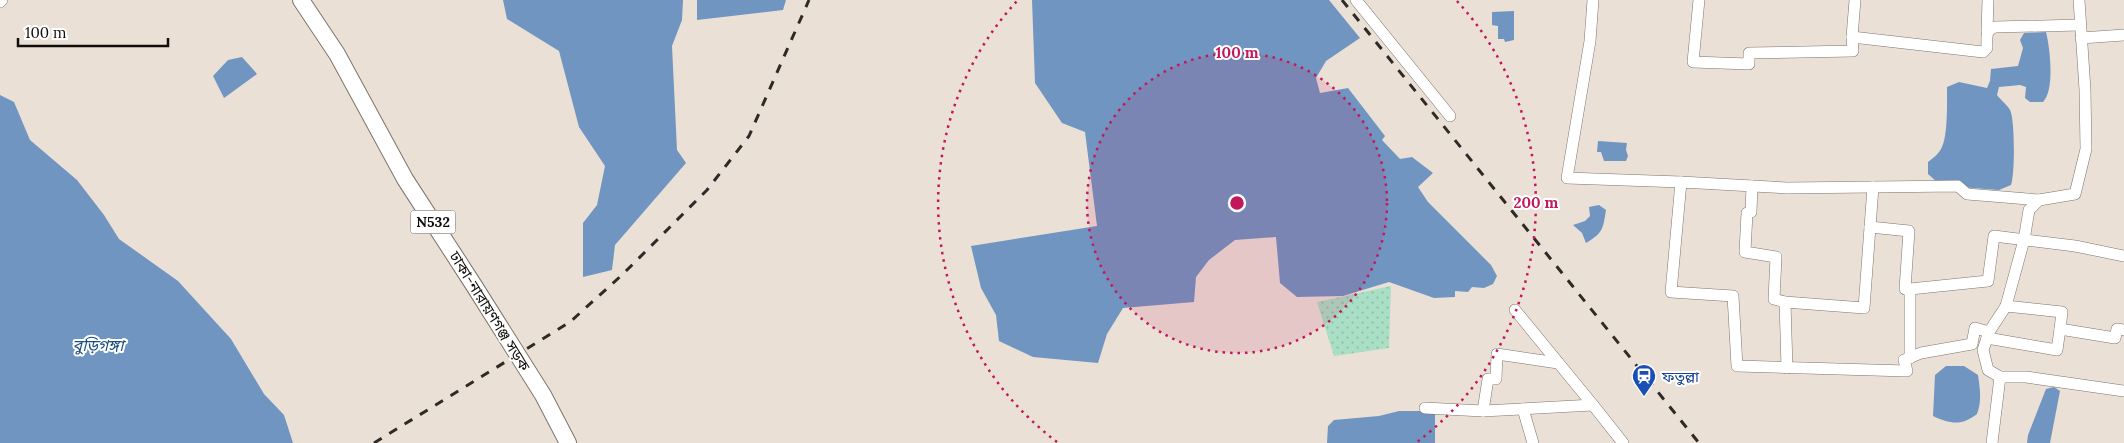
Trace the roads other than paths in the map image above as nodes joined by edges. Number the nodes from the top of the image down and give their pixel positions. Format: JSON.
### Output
{"nodes":[{"id":1,"x":301,"y":0,"type":"edge"},
{"id":2,"x":1356,"y":0,"type":"edge"},
{"id":3,"x":1593,"y":0,"type":"edge"},
{"id":4,"x":1699,"y":0,"type":"edge"},
{"id":5,"x":1855,"y":0,"type":"edge"},
{"id":6,"x":1988,"y":0,"type":"edge"},
{"id":7,"x":2079,"y":0,"type":"edge"},
{"id":8,"x":2080,"y":25,"type":"junction"},
{"id":9,"x":1987,"y":32,"type":"junction"},
{"id":10,"x":2124,"y":35,"type":"edge"},
{"id":11,"x":1852,"y":37,"type":"junction"},
{"id":12,"x":2081,"y":38,"type":"junction"},
{"id":13,"x":1450,"y":116,"type":"dead end"},
{"id":14,"x":1681,"y":182,"type":"junction"},
{"id":15,"x":1752,"y":186,"type":"junction"},
{"id":16,"x":1873,"y":187,"type":"junction"},
{"id":17,"x":2039,"y":200,"type":"junction"},
{"id":18,"x":1870,"y":227,"type":"junction"},
{"id":19,"x":2024,"y":240,"type":"junction"},
{"id":20,"x":2124,"y":256,"type":"edge"},
{"id":21,"x":1910,"y":289,"type":"junction"},
{"id":22,"x":1785,"y":302,"type":"junction"},
{"id":23,"x":2006,"y":306,"type":"junction"},
{"id":24,"x":1515,"y":310,"type":"dead end"},
{"id":25,"x":2060,"y":329,"type":"junction"},
{"id":26,"x":2124,"y":330,"type":"edge"},
{"id":27,"x":1988,"y":335,"type":"junction"},
{"id":28,"x":1910,"y":358,"type":"junction"},
{"id":29,"x":1558,"y":363,"type":"junction"},
{"id":30,"x":1787,"y":368,"type":"junction"},
{"id":31,"x":2000,"y":377,"type":"junction"},
{"id":32,"x":2124,"y":391,"type":"edge"},
{"id":33,"x":1593,"y":405,"type":"junction"},
{"id":34,"x":1424,"y":408,"type":"dead end"},
{"id":35,"x":1523,"y":409,"type":"junction"},
{"id":36,"x":1483,"y":411,"type":"junction"},
{"id":37,"x":568,"y":443,"type":"edge"},
{"id":38,"x":1533,"y":443,"type":"edge"},
{"id":39,"x":1623,"y":443,"type":"edge"},
{"id":40,"x":1992,"y":443,"type":"edge"}],
"edges":[{"from":1,"to":37,"type":"highway","name":"ঢাকা-নারায়ণগঞ্জ সড়ক","number":"N532"},
{"from":2,"to":13,"type":"street"},
{"from":3,"to":14,"type":"street"},
{"from":4,"to":11,"type":"street"},
{"from":5,"to":11,"type":"street"},
{"from":6,"to":9,"type":"street"},
{"from":7,"to":8,"type":"street"},
{"from":8,"to":9,"type":"street"},
{"from":8,"to":12,"type":"street"},
{"from":9,"to":11,"type":"street"},
{"from":10,"to":12,"type":"street"},
{"from":12,"to":17,"type":"street"},
{"from":14,"to":15,"type":"street"},
{"from":14,"to":30,"type":"street"},
{"from":15,"to":16,"type":"street"},
{"from":15,"to":22,"type":"street"},
{"from":16,"to":17,"type":"street"},
{"from":16,"to":18,"type":"street"},
{"from":17,"to":19,"type":"street"},
{"from":18,"to":21,"type":"street"},
{"from":18,"to":22,"type":"street"},
{"from":19,"to":20,"type":"street"},
{"from":19,"to":21,"type":"street"},
{"from":19,"to":23,"type":"street"},
{"from":21,"to":28,"type":"street"},
{"from":22,"to":30,"type":"street"},
{"from":23,"to":25,"type":"street"},
{"from":23,"to":27,"type":"street"},
{"from":24,"to":29,"type":"street"},
{"from":25,"to":26,"type":"street"},
{"from":25,"to":27,"type":"street"},
{"from":27,"to":28,"type":"street"},
{"from":27,"to":31,"type":"street"},
{"from":28,"to":30,"type":"street"},
{"from":29,"to":33,"type":"street"},
{"from":29,"to":36,"type":"street"},
{"from":31,"to":32,"type":"street"},
{"from":31,"to":40,"type":"street"},
{"from":33,"to":35,"type":"street"},
{"from":33,"to":39,"type":"street"},
{"from":34,"to":36,"type":"street"},
{"from":35,"to":36,"type":"street"},
{"from":35,"to":38,"type":"street"}]}
